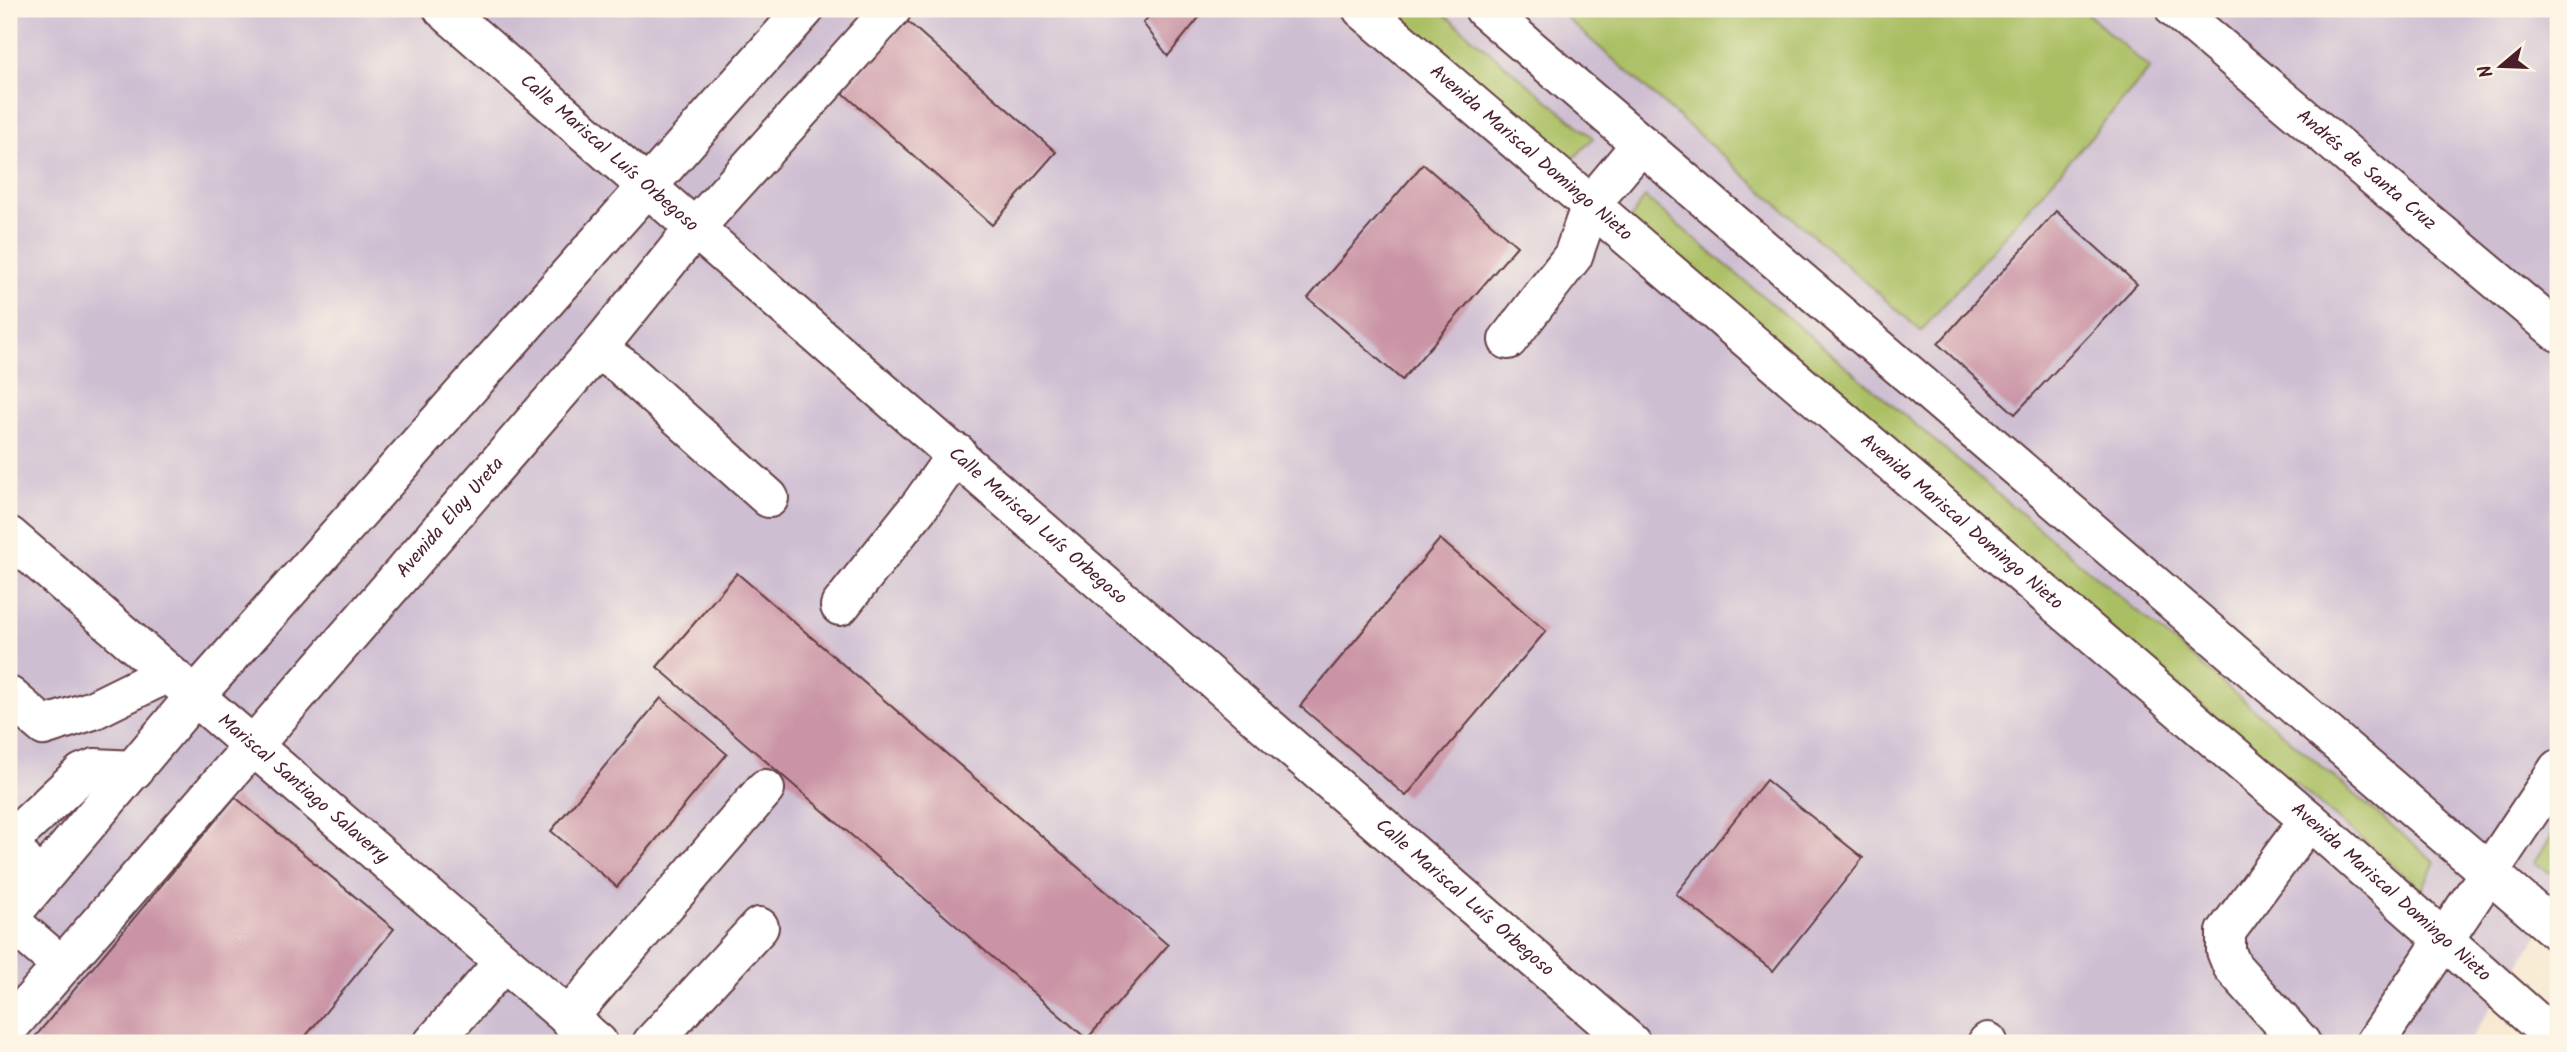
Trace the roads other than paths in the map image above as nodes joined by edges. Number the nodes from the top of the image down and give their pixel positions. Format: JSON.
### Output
{"nodes":[{"id":1,"x":443,"y":9,"type":"edge"},
{"id":2,"x":805,"y":9,"type":"edge"},
{"id":3,"x":1362,"y":9,"type":"edge"},
{"id":4,"x":1484,"y":9,"type":"edge"},
{"id":5,"x":2175,"y":9,"type":"edge"},
{"id":6,"x":879,"y":13,"type":"edge"},
{"id":7,"x":1642,"y":144,"type":"junction"},
{"id":8,"x":648,"y":187,"type":"junction"},
{"id":9,"x":1591,"y":204,"type":"junction"},
{"id":10,"x":695,"y":228,"type":"junction"},
{"id":11,"x":2558,"y":332,"type":"edge"},
{"id":12,"x":1508,"y":340,"type":"dead end"},
{"id":13,"x":597,"y":349,"type":"junction"},
{"id":14,"x":957,"y":453,"type":"junction"},
{"id":15,"x":769,"y":498,"type":"dead end"},
{"id":16,"x":13,"y":553,"type":"edge"},
{"id":17,"x":840,"y":606,"type":"dead end"},
{"id":18,"x":182,"y":685,"type":"junction"},
{"id":19,"x":9,"y":696,"type":"edge"},
{"id":20,"x":44,"y":726,"type":"junction"},
{"id":21,"x":254,"y":747,"type":"junction"},
{"id":22,"x":2558,"y":769,"type":"edge"},
{"id":23,"x":88,"y":770,"type":"junction"},
{"id":24,"x":134,"y":770,"type":"junction"},
{"id":25,"x":765,"y":789,"type":"dead end"},
{"id":26,"x":2309,"y":820,"type":"junction"},
{"id":27,"x":11,"y":844,"type":"edge"},
{"id":28,"x":2488,"y":872,"type":"junction"},
{"id":29,"x":38,"y":882,"type":"junction"},
{"id":30,"x":9,"y":918,"type":"edge"},
{"id":31,"x":759,"y":927,"type":"dead end"},
{"id":32,"x":2558,"y":932,"type":"edge"},
{"id":33,"x":2444,"y":939,"type":"junction"},
{"id":34,"x":503,"y":963,"type":"junction"},
{"id":35,"x":62,"y":966,"type":"junction"},
{"id":36,"x":568,"y":1018,"type":"junction"},
{"id":37,"x":9,"y":1027,"type":"edge"},
{"id":38,"x":2557,"y":1041,"type":"edge"},
{"id":39,"x":433,"y":1043,"type":"edge"},
{"id":40,"x":598,"y":1043,"type":"edge"},
{"id":41,"x":652,"y":1043,"type":"edge"},
{"id":42,"x":1631,"y":1043,"type":"edge"},
{"id":43,"x":2301,"y":1043,"type":"edge"},
{"id":44,"x":2375,"y":1043,"type":"edge"}],
"edges":[{"from":1,"to":8,"type":"street","name":"Calle Mariscal Luís Orbegoso"},
{"from":2,"to":8,"type":"street"},
{"from":3,"to":9,"type":"street","name":"Avenida Mariscal Domingo Nieto"},
{"from":4,"to":7,"type":"street"},
{"from":5,"to":11,"type":"street","name":"Andrés de Santa Cruz"},
{"from":6,"to":10,"type":"street","name":"Avenida Eloy Ureta"},
{"from":7,"to":9,"type":"street"},
{"from":7,"to":28,"type":"street"},
{"from":8,"to":10,"type":"street","name":"Calle Mariscal Luís Orbegoso"},
{"from":8,"to":18,"type":"street"},
{"from":9,"to":12,"type":"street"},
{"from":9,"to":26,"type":"street","name":"Avenida Mariscal Domingo Nieto"},
{"from":10,"to":13,"type":"street","name":"Avenida Eloy Ureta"},
{"from":10,"to":14,"type":"street","name":"Calle Mariscal Luís Orbegoso"},
{"from":13,"to":15,"type":"street"},
{"from":13,"to":21,"type":"street","name":"Avenida Eloy Ureta"},
{"from":14,"to":17,"type":"street"},
{"from":14,"to":42,"type":"street","name":"Calle Mariscal Luís Orbegoso"},
{"from":16,"to":18,"type":"street","name":"Mariscal Santiago Salaverry"},
{"from":18,"to":20,"type":"street"},
{"from":18,"to":21,"type":"street","name":"Mariscal Santiago Salaverry"},
{"from":18,"to":24,"type":"street"},
{"from":19,"to":20,"type":"street"},
{"from":20,"to":23,"type":"street"},
{"from":21,"to":34,"type":"street","name":"Mariscal Santiago Salaverry"},
{"from":21,"to":35,"type":"street","name":"Avenida Eloy Ureta"},
{"from":22,"to":28,"type":"street"},
{"from":23,"to":24,"type":"street"},
{"from":23,"to":27,"type":"street"},
{"from":24,"to":29,"type":"street"},
{"from":25,"to":36,"type":"street"},
{"from":26,"to":33,"type":"street","name":"Avenida Mariscal Domingo Nieto"},
{"from":26,"to":43,"type":"street"},
{"from":27,"to":29,"type":"street"},
{"from":28,"to":32,"type":"street"},
{"from":28,"to":33,"type":"street"},
{"from":29,"to":30,"type":"street"},
{"from":30,"to":35,"type":"street"},
{"from":31,"to":41,"type":"street"},
{"from":33,"to":38,"type":"street","name":"Avenida Mariscal Domingo Nieto"},
{"from":33,"to":44,"type":"street"},
{"from":34,"to":36,"type":"street","name":"Mariscal Santiago Salaverry"},
{"from":34,"to":39,"type":"street"},
{"from":35,"to":37,"type":"street","name":"Avenida Eloy Ureta"},
{"from":36,"to":40,"type":"street","name":"Mariscal Santiago Salaverry"}]}
